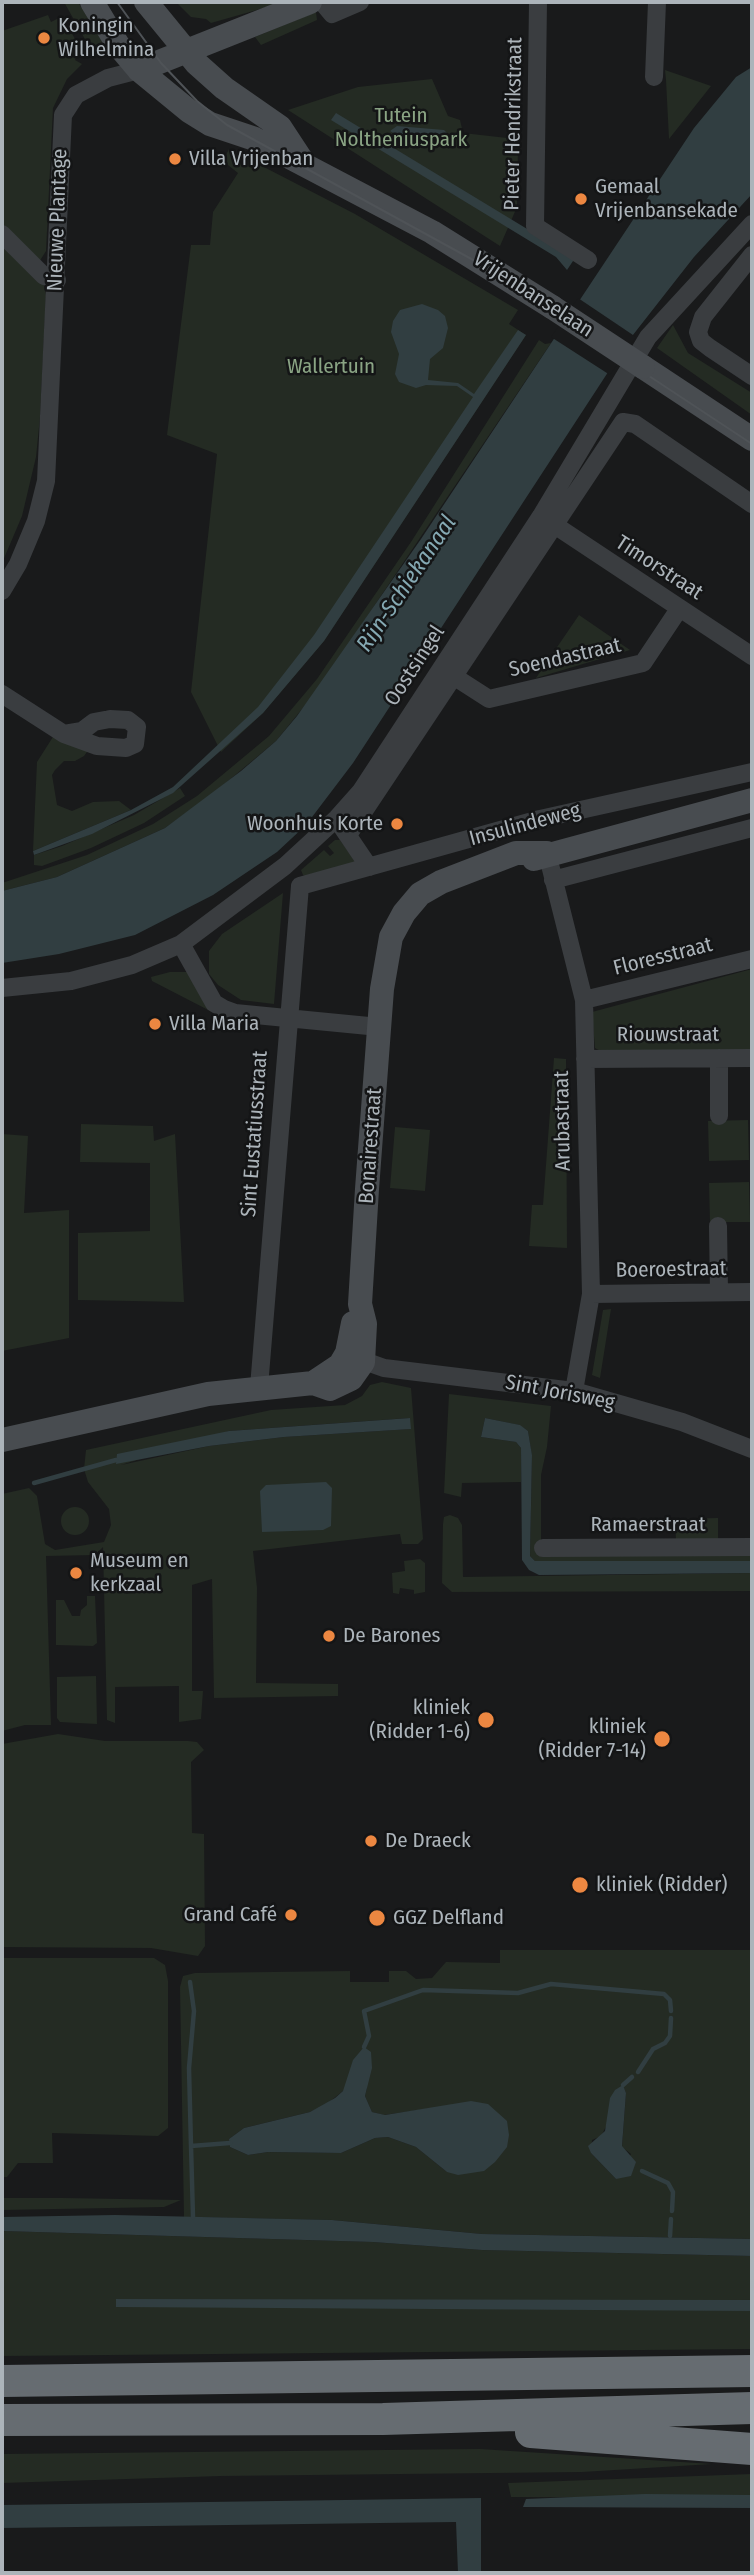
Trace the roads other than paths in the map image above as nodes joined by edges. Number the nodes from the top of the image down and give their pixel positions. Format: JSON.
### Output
{"nodes":[{"id":1,"x":92,"y":2,"type":"edge"},
{"id":2,"x":146,"y":2,"type":"edge"},
{"id":3,"x":310,"y":2,"type":"edge"},
{"id":4,"x":322,"y":2,"type":"edge"},
{"id":5,"x":360,"y":2,"type":"edge"},
{"id":6,"x":538,"y":2,"type":"edge"},
{"id":7,"x":657,"y":2,"type":"edge"},
{"id":8,"x":186,"y":52,"type":"junction"},
{"id":9,"x":139,"y":69,"type":"junction"},
{"id":10,"x":654,"y":77,"type":"dead end"},
{"id":11,"x":304,"y":165,"type":"junction"},
{"id":12,"x":752,"y":224,"type":"edge"},
{"id":13,"x":2,"y":234,"type":"edge"},
{"id":14,"x":752,"y":256,"type":"edge"},
{"id":15,"x":588,"y":260,"type":"dead end"},
{"id":16,"x":57,"y":280,"type":"junction"},
{"id":17,"x":752,"y":376,"type":"edge"},
{"id":18,"x":752,"y":439,"type":"edge"},
{"id":19,"x":752,"y":503,"type":"edge"},
{"id":20,"x":548,"y":521,"type":"junction"},
{"id":21,"x":2,"y":591,"type":"edge"},
{"id":22,"x":679,"y":609,"type":"junction"},
{"id":23,"x":752,"y":656,"type":"edge"},
{"id":24,"x":448,"y":673,"type":"junction"},
{"id":25,"x":2,"y":694,"type":"edge"},
{"id":26,"x":64,"y":734,"type":"dead end"},
{"id":27,"x":752,"y":772,"type":"edge"},
{"id":28,"x":752,"y":800,"type":"edge"},
{"id":29,"x":337,"y":818,"type":"junction"},
{"id":30,"x":752,"y":828,"type":"edge"},
{"id":31,"x":348,"y":835,"type":"junction"},
{"id":32,"x":547,"y":853,"type":"junction"},
{"id":33,"x":285,"y":866,"type":"junction"},
{"id":34,"x":369,"y":867,"type":"junction"},
{"id":35,"x":553,"y":880,"type":"junction"},
{"id":36,"x":300,"y":886,"type":"junction"},
{"id":37,"x":181,"y":944,"type":"junction"},
{"id":38,"x":752,"y":959,"type":"edge"},
{"id":39,"x":2,"y":988,"type":"edge"},
{"id":40,"x":382,"y":989,"type":"joint"},
{"id":41,"x":584,"y":1000,"type":"junction"},
{"id":42,"x":288,"y":1017,"type":"junction"},
{"id":43,"x":379,"y":1027,"type":"junction"},
{"id":44,"x":719,"y":1058,"type":"junction"},
{"id":45,"x":752,"y":1058,"type":"edge"},
{"id":46,"x":585,"y":1059,"type":"junction"},
{"id":47,"x":719,"y":1116,"type":"dead end"},
{"id":48,"x":719,"y":1226,"type":"dead end"},
{"id":49,"x":719,"y":1292,"type":"junction"},
{"id":50,"x":752,"y":1292,"type":"edge"},
{"id":51,"x":591,"y":1294,"type":"junction"},
{"id":52,"x":355,"y":1358,"type":"junction"},
{"id":53,"x":259,"y":1387,"type":"junction"},
{"id":54,"x":574,"y":1391,"type":"junction"},
{"id":55,"x":2,"y":1440,"type":"edge"},
{"id":56,"x":752,"y":1449,"type":"edge"},
{"id":57,"x":752,"y":1547,"type":"edge"},
{"id":58,"x":543,"y":1548,"type":"dead end"},
{"id":59,"x":752,"y":2371,"type":"edge"},
{"id":60,"x":2,"y":2381,"type":"edge"},
{"id":61,"x":752,"y":2409,"type":"edge"},
{"id":62,"x":383,"y":2419,"type":"junction"},
{"id":63,"x":2,"y":2420,"type":"edge"},
{"id":64,"x":752,"y":2449,"type":"edge"}],
"edges":[{"from":1,"to":9,"type":"main road","name":"Vrijenbanselaan"},
{"from":2,"to":8,"type":"main road"},
{"from":3,"to":8,"type":"main road","name":"Nieuwe Plantage"},
{"from":4,"to":5,"type":"street"},
{"from":6,"to":15,"type":"street","name":"Pieter Hendrikstraat"},
{"from":7,"to":10,"type":"street"},
{"from":8,"to":9,"type":"main road","name":"Nieuwe Plantage"},
{"from":8,"to":11,"type":"main road"},
{"from":9,"to":11,"type":"main road","name":"Vrijenbanselaan"},
{"from":9,"to":16,"type":"street","name":"Nieuwe Plantage"},
{"from":11,"to":18,"type":"main road","name":"Vrijenbanselaan","bridge":true},
{"from":12,"to":20,"type":"street","name":"Oostsingel"},
{"from":13,"to":16,"type":"street"},
{"from":14,"to":17,"type":"street"},
{"from":16,"to":21,"type":"street","name":"Nieuwe Plantage"},
{"from":19,"to":20,"type":"street","name":"Oostsingel"},
{"from":20,"to":22,"type":"street","name":"Timorstraat"},
{"from":20,"to":24,"type":"street","name":"Oostsingel"},
{"from":22,"to":23,"type":"street","name":"Timorstraat"},
{"from":22,"to":24,"type":"street","name":"Soendastraat"},
{"from":24,"to":29,"type":"street","name":"Oostsingel"},
{"from":24,"to":31,"type":"street","name":"Oostsingel"},
{"from":25,"to":26,"type":"street"},
{"from":27,"to":34,"type":"street","name":"Insulindeweg"},
{"from":28,"to":32,"type":"main road","name":"Insulindeweg"},
{"from":29,"to":31,"type":"street"},
{"from":29,"to":33,"type":"street","name":"Oostsingel"},
{"from":30,"to":35,"type":"street"},
{"from":31,"to":34,"type":"street"},
{"from":32,"to":35,"type":"street","name":"Arubastraat"},
{"from":32,"to":40,"type":"main road","name":"Insulindeweg"},
{"from":33,"to":36,"type":"street"},
{"from":33,"to":37,"type":"street","name":"Oostsingel"},
{"from":34,"to":36,"type":"street","name":"Insulindeweg"},
{"from":35,"to":41,"type":"street","name":"Arubastraat"},
{"from":36,"to":42,"type":"street","name":"Sint Eustatiusstraat"},
{"from":37,"to":39,"type":"street","name":"Oostsingel"},
{"from":37,"to":42,"type":"street"},
{"from":38,"to":41,"type":"street","name":"Floresstraat"},
{"from":40,"to":43,"type":"main road","name":"Bonairestraat"},
{"from":41,"to":46,"type":"street","name":"Arubastraat"},
{"from":42,"to":43,"type":"street"},
{"from":42,"to":53,"type":"street","name":"Sint Eustatiusstraat"},
{"from":43,"to":52,"type":"main road","name":"Bonairestraat"},
{"from":44,"to":45,"type":"street","name":"Riouwstraat"},
{"from":44,"to":46,"type":"street","name":"Riouwstraat"},
{"from":44,"to":47,"type":"street"},
{"from":46,"to":51,"type":"street","name":"Arubastraat"},
{"from":48,"to":49,"type":"street"},
{"from":49,"to":50,"type":"street","name":"Boeroestraat"},
{"from":49,"to":51,"type":"street","name":"Boeroestraat"},
{"from":51,"to":54,"type":"street","name":"Arubastraat"},
{"from":52,"to":53,"type":"main road"},
{"from":52,"to":54,"type":"street","name":"Sint Jorisweg"},
{"from":53,"to":55,"type":"main road"},
{"from":54,"to":56,"type":"street","name":"Sint Jorisweg"},
{"from":57,"to":58,"type":"street","name":"Ramaerstraat"},
{"from":59,"to":60,"type":"highway"},
{"from":61,"to":62,"type":"highway"},
{"from":62,"to":63,"type":"highway"},
{"from":62,"to":64,"type":"highway"}]}
